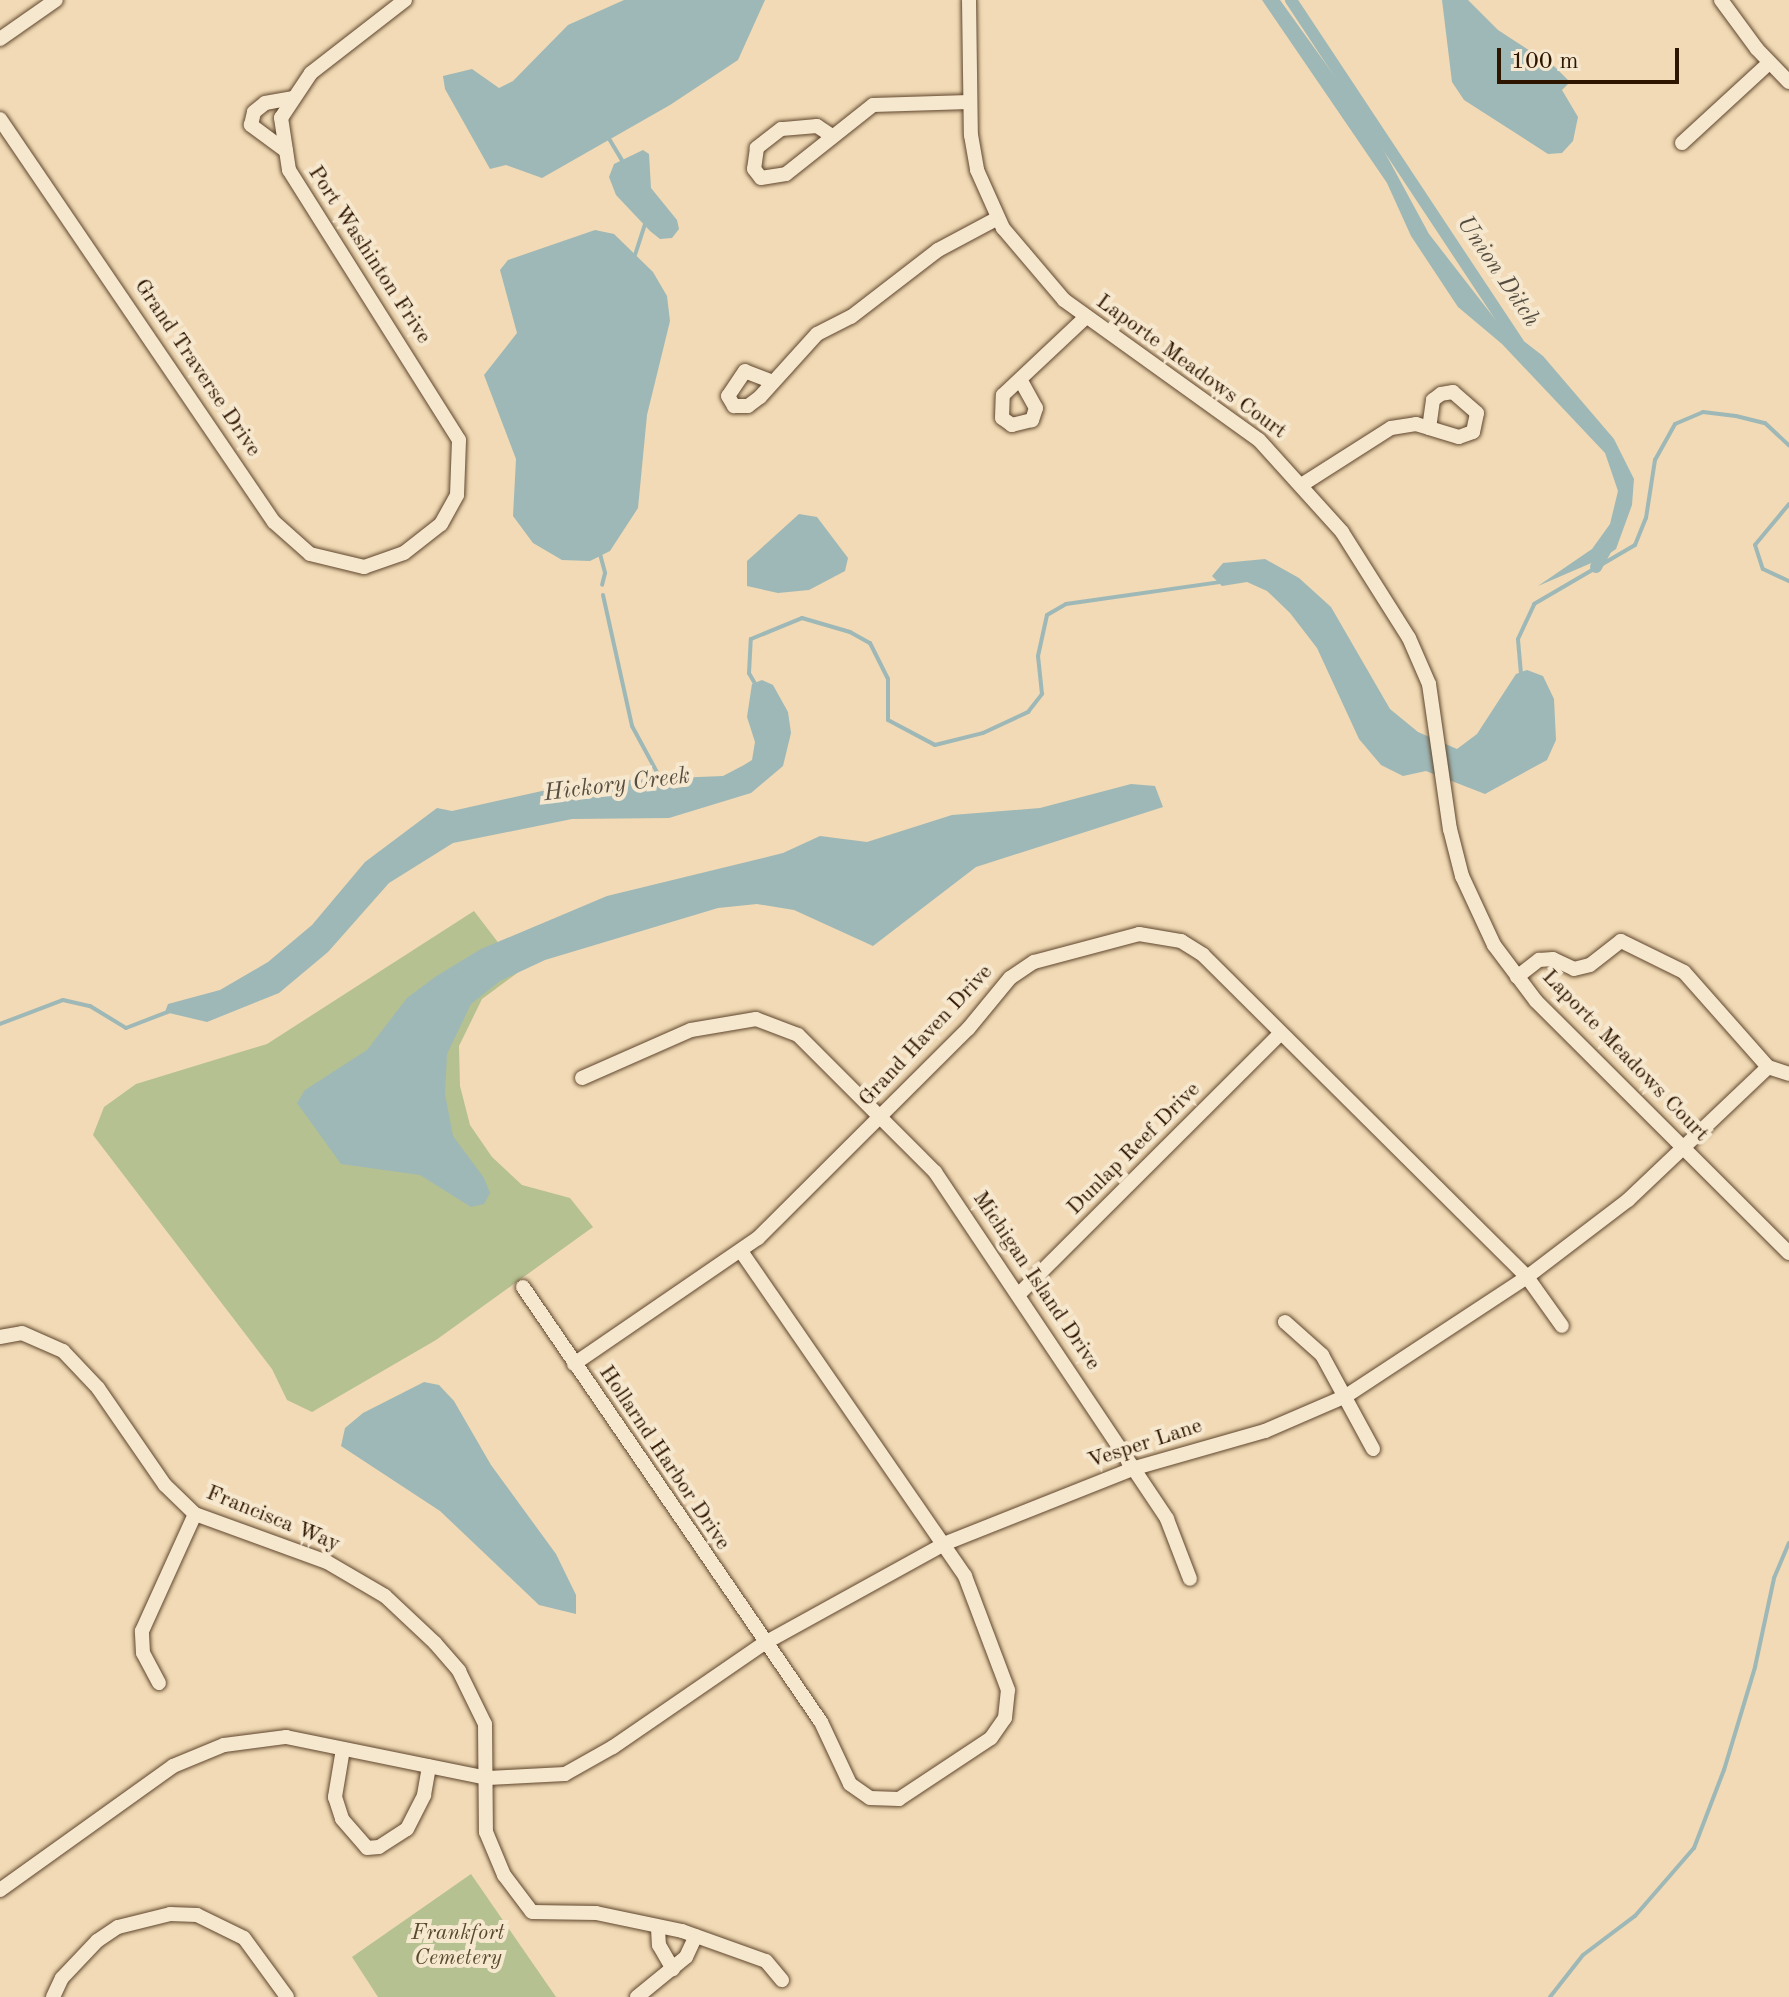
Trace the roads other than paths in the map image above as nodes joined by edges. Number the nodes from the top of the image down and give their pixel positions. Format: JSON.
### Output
{"nodes":[{"id":1,"x":56,"y":0,"type":"edge"},
{"id":2,"x":405,"y":0,"type":"edge"},
{"id":3,"x":969,"y":0,"type":"edge"},
{"id":4,"x":1721,"y":0,"type":"edge"},
{"id":5,"x":0,"y":39,"type":"edge"},
{"id":6,"x":1769,"y":63,"type":"junction"},
{"id":7,"x":1789,"y":82,"type":"edge"},
{"id":8,"x":294,"y":98,"type":"junction"},
{"id":9,"x":969,"y":102,"type":"junction"},
{"id":10,"x":0,"y":119,"type":"edge"},
{"id":11,"x":832,"y":136,"type":"junction"},
{"id":12,"x":1682,"y":143,"type":"dead end"},
{"id":13,"x":286,"y":151,"type":"junction"},
{"id":14,"x":998,"y":218,"type":"junction"},
{"id":15,"x":1086,"y":317,"type":"junction"},
{"id":16,"x":1021,"y":381,"type":"dead end"},
{"id":17,"x":773,"y":382,"type":"dead end"},
{"id":18,"x":1429,"y":428,"type":"dead end"},
{"id":19,"x":1303,"y":484,"type":"junction"},
{"id":20,"x":404,"y":553,"type":"joint"},
{"id":21,"x":1517,"y":977,"type":"junction"},
{"id":22,"x":1279,"y":1035,"type":"junction"},
{"id":23,"x":1768,"y":1067,"type":"junction"},
{"id":24,"x":1789,"y":1074,"type":"edge"},
{"id":25,"x":582,"y":1078,"type":"dead end"},
{"id":26,"x":888,"y":1120,"type":"junction"},
{"id":27,"x":1682,"y":1147,"type":"junction"},
{"id":28,"x":741,"y":1251,"type":"junction"},
{"id":29,"x":1789,"y":1253,"type":"edge"},
{"id":30,"x":1527,"y":1277,"type":"junction"},
{"id":31,"x":523,"y":1287,"type":"dead end"},
{"id":32,"x":1019,"y":1294,"type":"junction"},
{"id":33,"x":1285,"y":1322,"type":"dead end"},
{"id":34,"x":1562,"y":1326,"type":"dead end"},
{"id":35,"x":0,"y":1337,"type":"edge"},
{"id":36,"x":574,"y":1364,"type":"junction"},
{"id":37,"x":1346,"y":1396,"type":"junction"},
{"id":38,"x":1373,"y":1449,"type":"dead end"},
{"id":39,"x":1135,"y":1468,"type":"junction"},
{"id":40,"x":195,"y":1514,"type":"junction"},
{"id":41,"x":944,"y":1544,"type":"junction"},
{"id":42,"x":1190,"y":1579,"type":"dead end"},
{"id":43,"x":767,"y":1649,"type":"junction"},
{"id":44,"x":159,"y":1683,"type":"dead end"},
{"id":45,"x":343,"y":1749,"type":"junction"},
{"id":46,"x":429,"y":1766,"type":"junction"},
{"id":47,"x":488,"y":1778,"type":"junction"},
{"id":48,"x":0,"y":1890,"type":"edge"},
{"id":49,"x":658,"y":1928,"type":"junction"},
{"id":50,"x":696,"y":1936,"type":"junction"},
{"id":51,"x":673,"y":1969,"type":"junction"},
{"id":52,"x":782,"y":1980,"type":"dead end"},
{"id":53,"x":53,"y":1997,"type":"edge"},
{"id":54,"x":287,"y":1997,"type":"edge"},
{"id":55,"x":637,"y":1997,"type":"edge"}],
"edges":[{"from":1,"to":5,"type":"street"},
{"from":2,"to":8,"type":"street","name":"Port Washinton Frive"},
{"from":3,"to":9,"type":"street","name":"Laporte Meadows Court"},
{"from":4,"to":6,"type":"street"},
{"from":6,"to":7,"type":"street"},
{"from":6,"to":12,"type":"street"},
{"from":8,"to":13,"type":"street","name":"Port Washinton Frive"},
{"from":8,"to":13,"type":"street"},
{"from":9,"to":11,"type":"street"},
{"from":9,"to":14,"type":"street","name":"Laporte Meadows Court"},
{"from":10,"to":20,"type":"street","name":"Grand Traverse Drive"},
{"from":11,"to":11,"type":"street"},
{"from":13,"to":20,"type":"street","name":"Port Washinton Frive"},
{"from":14,"to":15,"type":"street","name":"Laporte Meadows Court"},
{"from":14,"to":17,"type":"street"},
{"from":15,"to":16,"type":"street"},
{"from":15,"to":19,"type":"street","name":"Laporte Meadows Court"},
{"from":18,"to":19,"type":"street"},
{"from":19,"to":21,"type":"street","name":"Laporte Meadows Court"},
{"from":21,"to":23,"type":"street"},
{"from":21,"to":27,"type":"street","name":"Laporte Meadows Court"},
{"from":22,"to":26,"type":"street","name":"Grand Haven Drive"},
{"from":22,"to":30,"type":"street","name":"Grand Haven Drive"},
{"from":22,"to":32,"type":"street","name":"Dunlap Reef Drive"},
{"from":23,"to":24,"type":"street"},
{"from":23,"to":27,"type":"street","name":"Vesper Lane"},
{"from":25,"to":26,"type":"street","name":"Michigan Island Drive"},
{"from":26,"to":28,"type":"street","name":"Grand Haven Drive"},
{"from":26,"to":32,"type":"street","name":"Michigan Island Drive"},
{"from":27,"to":29,"type":"street","name":"Laporte Meadows Court"},
{"from":27,"to":30,"type":"street","name":"Vesper Lane"},
{"from":28,"to":36,"type":"street","name":"Grand Haven Drive"},
{"from":28,"to":41,"type":"street"},
{"from":30,"to":34,"type":"street","name":"Grand Haven Drive"},
{"from":30,"to":37,"type":"street","name":"Vesper Lane"},
{"from":31,"to":36,"type":"street","name":"Hollarnd Harbor Drive"},
{"from":32,"to":39,"type":"street","name":"Michigan Island Drive"},
{"from":33,"to":37,"type":"street"},
{"from":35,"to":40,"type":"street","name":"Francisca Way"},
{"from":36,"to":43,"type":"street","name":"Hollarnd Harbor Drive"},
{"from":37,"to":38,"type":"street"},
{"from":37,"to":39,"type":"street","name":"Vesper Lane"},
{"from":39,"to":41,"type":"street","name":"Vesper Lane"},
{"from":39,"to":42,"type":"street","name":"Michigan Island Drive"},
{"from":40,"to":44,"type":"street"},
{"from":40,"to":47,"type":"street","name":"Francisca Way"},
{"from":41,"to":43,"type":"street","name":"Vesper Lane"},
{"from":41,"to":43,"type":"street","name":"Hollarnd Harbor Drive"},
{"from":43,"to":47,"type":"street","name":"Vesper Lane"},
{"from":45,"to":46,"type":"street","name":"Vesper Lane"},
{"from":45,"to":46,"type":"street"},
{"from":45,"to":48,"type":"street","name":"Vesper Lane"},
{"from":46,"to":47,"type":"street","name":"Vesper Lane"},
{"from":47,"to":49,"type":"street","name":"Francisca Way"},
{"from":49,"to":50,"type":"street"},
{"from":49,"to":51,"type":"street"},
{"from":50,"to":51,"type":"street"},
{"from":50,"to":52,"type":"street"},
{"from":51,"to":55,"type":"street"},
{"from":53,"to":54,"type":"street"}]}
